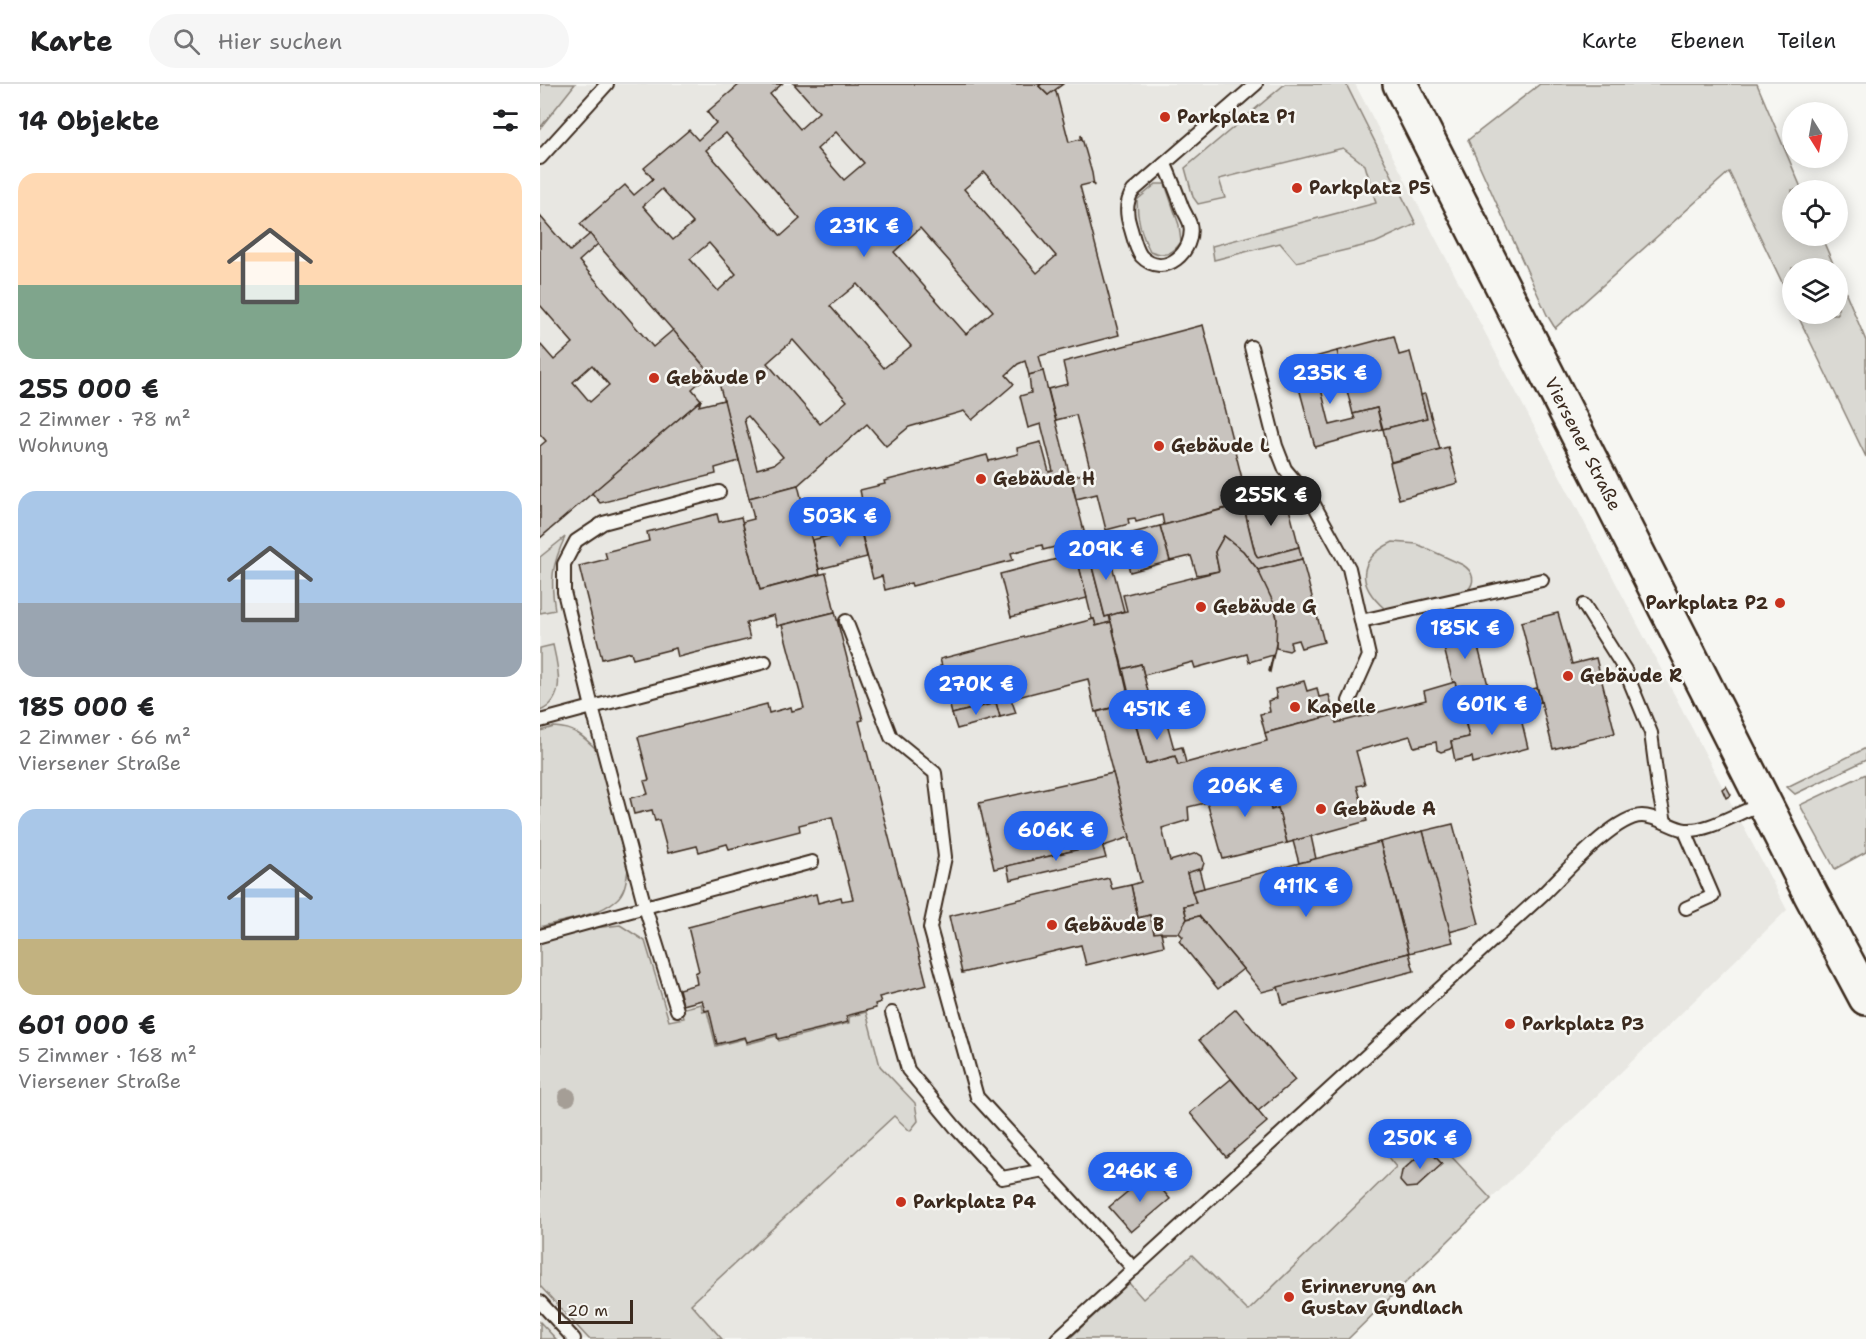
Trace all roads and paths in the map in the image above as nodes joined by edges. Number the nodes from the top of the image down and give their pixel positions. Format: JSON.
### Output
{"nodes":[{"id":1,"x":607,"y":84,"type":"edge"},
{"id":2,"x":1256,"y":84,"type":"edge"},
{"id":3,"x":1400,"y":84,"type":"edge"},
{"id":4,"x":540,"y":158,"type":"edge"},
{"id":5,"x":1165,"y":164,"type":"junction"},
{"id":6,"x":1251,"y":347,"type":"dead end"},
{"id":7,"x":719,"y":492,"type":"dead end"},
{"id":8,"x":1542,"y":580,"type":"dead end"},
{"id":9,"x":1584,"y":605,"type":"dead end"},
{"id":10,"x":846,"y":621,"type":"dead end"},
{"id":11,"x":1361,"y":621,"type":"junction"},
{"id":12,"x":765,"y":662,"type":"dead end"},
{"id":13,"x":1349,"y":700,"type":"dead end"},
{"id":14,"x":592,"y":706,"type":"junction"},
{"id":15,"x":540,"y":721,"type":"edge"},
{"id":16,"x":1765,"y":804,"type":"junction"},
{"id":17,"x":1665,"y":822,"type":"junction"},
{"id":18,"x":1686,"y":831,"type":"junction"},
{"id":19,"x":812,"y":862,"type":"dead end"},
{"id":20,"x":645,"y":907,"type":"junction"},
{"id":21,"x":1686,"y":908,"type":"dead end"},
{"id":22,"x":540,"y":936,"type":"edge"},
{"id":23,"x":1866,"y":998,"type":"edge"},
{"id":24,"x":677,"y":1010,"type":"dead end"},
{"id":25,"x":892,"y":1013,"type":"dead end"},
{"id":26,"x":1044,"y":1170,"type":"junction"},
{"id":27,"x":1134,"y":1269,"type":"junction"},
{"id":28,"x":540,"y":1302,"type":"edge"},
{"id":29,"x":574,"y":1339,"type":"edge"},
{"id":30,"x":1057,"y":1339,"type":"edge"}],
"edges":[{"from":1,"to":4,"type":"lane"},
{"from":2,"to":5,"type":"lane"},
{"from":3,"to":16,"type":"main road","name":"Viersener Straße"},
{"from":5,"to":5,"type":"lane"},
{"from":6,"to":11,"type":"lane"},
{"from":7,"to":14,"type":"lane"},
{"from":8,"to":11,"type":"lane"},
{"from":9,"to":17,"type":"lane"},
{"from":10,"to":26,"type":"lane"},
{"from":11,"to":13,"type":"lane"},
{"from":12,"to":14,"type":"lane"},
{"from":14,"to":15,"type":"lane"},
{"from":14,"to":20,"type":"lane"},
{"from":16,"to":18,"type":"lane"},
{"from":16,"to":23,"type":"main road","name":"Viersener Straße"},
{"from":17,"to":18,"type":"lane"},
{"from":17,"to":27,"type":"lane"},
{"from":18,"to":21,"type":"lane"},
{"from":19,"to":20,"type":"lane"},
{"from":20,"to":22,"type":"lane"},
{"from":20,"to":24,"type":"lane"},
{"from":25,"to":26,"type":"lane"},
{"from":26,"to":27,"type":"lane"},
{"from":27,"to":30,"type":"lane"},
{"from":28,"to":29,"type":"lane"}]}
